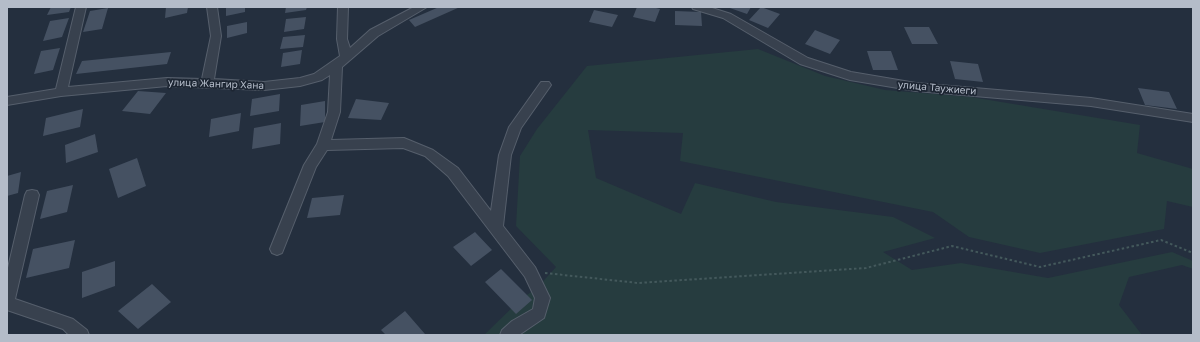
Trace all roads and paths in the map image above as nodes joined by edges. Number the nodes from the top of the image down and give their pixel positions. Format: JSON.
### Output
{"nodes":[{"id":1,"x":81,"y":7,"type":"edge"},
{"id":2,"x":212,"y":7,"type":"edge"},
{"id":3,"x":343,"y":7,"type":"edge"},
{"id":4,"x":422,"y":7,"type":"edge"},
{"id":5,"x":697,"y":7,"type":"edge"},
{"id":6,"x":713,"y":9,"type":"edge"},
{"id":7,"x":346,"y":56,"type":"junction"},
{"id":8,"x":336,"y":66,"type":"junction"},
{"id":9,"x":207,"y":82,"type":"junction"},
{"id":10,"x":545,"y":85,"type":"dead end"},
{"id":11,"x":61,"y":92,"type":"junction"},
{"id":12,"x":7,"y":101,"type":"edge"},
{"id":13,"x":1193,"y":118,"type":"edge"},
{"id":14,"x":323,"y":145,"type":"junction"},
{"id":15,"x":32,"y":195,"type":"dead end"},
{"id":16,"x":496,"y":227,"type":"junction"},
{"id":17,"x":277,"y":248,"type":"dead end"},
{"id":18,"x":1193,"y":254,"type":"edge"},
{"id":19,"x":530,"y":272,"type":"junction"},
{"id":20,"x":7,"y":303,"type":"edge"},
{"id":21,"x":81,"y":335,"type":"edge"},
{"id":22,"x":508,"y":335,"type":"edge"}],
"edges":[{"from":1,"to":11,"type":"street"},
{"from":2,"to":9,"type":"street"},
{"from":3,"to":7,"type":"street"},
{"from":4,"to":7,"type":"street","name":"улица Жангир Хана"},
{"from":5,"to":6,"type":"street","name":"улица Таужиеги"},
{"from":6,"to":13,"type":"street","name":"улица Таужиеги"},
{"from":7,"to":8,"type":"street","name":"улица Жангир Хана"},
{"from":8,"to":9,"type":"street","name":"улица Жангир Хана"},
{"from":8,"to":14,"type":"street"},
{"from":9,"to":11,"type":"street","name":"улица Жангир Хана"},
{"from":10,"to":16,"type":"street"},
{"from":11,"to":12,"type":"street","name":"улица Жангир Хана"},
{"from":14,"to":16,"type":"street"},
{"from":14,"to":17,"type":"street"},
{"from":15,"to":20,"type":"street"},
{"from":16,"to":19,"type":"street"},
{"from":18,"to":19,"type":"path"},
{"from":19,"to":22,"type":"street"},
{"from":20,"to":21,"type":"street"}]}
